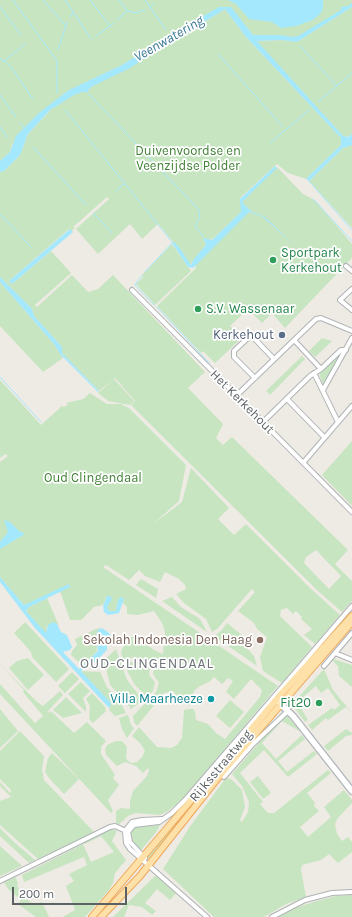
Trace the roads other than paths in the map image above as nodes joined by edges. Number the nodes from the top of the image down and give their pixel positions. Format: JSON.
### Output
{"nodes":[{"id":1,"x":346,"y":266,"type":"dead end"},
{"id":2,"x":352,"y":271,"type":"edge"},
{"id":3,"x":352,"y":289,"type":"edge"},
{"id":4,"x":132,"y":290,"type":"dead end"},
{"id":5,"x":352,"y":310,"type":"edge"},
{"id":6,"x":352,"y":331,"type":"edge"},
{"id":7,"x":352,"y":338,"type":"edge"},
{"id":8,"x":294,"y":340,"type":"junction"},
{"id":9,"x":346,"y":350,"type":"junction"},
{"id":10,"x":274,"y":359,"type":"junction"},
{"id":11,"x":321,"y":368,"type":"junction"},
{"id":12,"x":314,"y":373,"type":"junction"},
{"id":13,"x":255,"y":378,"type":"junction"},
{"id":14,"x":322,"y":390,"type":"junction"},
{"id":15,"x":236,"y":396,"type":"junction"},
{"id":16,"x":287,"y":399,"type":"junction"},
{"id":17,"x":352,"y":406,"type":"edge"},
{"id":18,"x":264,"y":422,"type":"junction"},
{"id":19,"x":338,"y":422,"type":"junction"},
{"id":20,"x":324,"y":437,"type":"junction"},
{"id":21,"x":303,"y":463,"type":"junction"},
{"id":22,"x":352,"y":512,"type":"edge"},
{"id":23,"x":352,"y":606,"type":"edge"},
{"id":24,"x":352,"y":616,"type":"edge"},
{"id":25,"x":352,"y":622,"type":"edge"},
{"id":26,"x":352,"y":633,"type":"edge"},
{"id":27,"x":334,"y":653,"type":"junction"},
{"id":28,"x":352,"y":660,"type":"edge"},
{"id":29,"x":324,"y":666,"type":"dead end"},
{"id":30,"x":276,"y":700,"type":"junction"},
{"id":31,"x":282,"y":705,"type":"junction"},
{"id":32,"x":288,"y":711,"type":"junction"},
{"id":33,"x":224,"y":777,"type":"dead end"},
{"id":34,"x":352,"y":791,"type":"edge"},
{"id":35,"x":127,"y":831,"type":"junction"},
{"id":36,"x":143,"y":858,"type":"junction"},
{"id":37,"x":149,"y":865,"type":"junction"},
{"id":38,"x":0,"y":881,"type":"edge"},
{"id":39,"x":352,"y":892,"type":"edge"},
{"id":40,"x":92,"y":917,"type":"edge"},
{"id":41,"x":100,"y":917,"type":"edge"},
{"id":42,"x":207,"y":917,"type":"edge"},
{"id":43,"x":272,"y":917,"type":"edge"}],
"edges":[{"from":1,"to":2,"type":"street"},
{"from":3,"to":5,"type":"street"},
{"from":4,"to":15,"type":"street","name":"Het Kerkehout"},
{"from":6,"to":8,"type":"street"},
{"from":7,"to":9,"type":"street"},
{"from":8,"to":10,"type":"street"},
{"from":8,"to":11,"type":"street"},
{"from":9,"to":11,"type":"street"},
{"from":9,"to":14,"type":"street"},
{"from":10,"to":13,"type":"street"},
{"from":10,"to":13,"type":"street"},
{"from":11,"to":12,"type":"street"},
{"from":12,"to":14,"type":"street"},
{"from":12,"to":16,"type":"street"},
{"from":13,"to":15,"type":"street"},
{"from":14,"to":19,"type":"street"},
{"from":15,"to":18,"type":"street","name":"Het Kerkehout"},
{"from":16,"to":18,"type":"street"},
{"from":16,"to":20,"type":"street"},
{"from":17,"to":19,"type":"street"},
{"from":18,"to":21,"type":"street","name":"Het Kerkehout"},
{"from":19,"to":20,"type":"street"},
{"from":20,"to":21,"type":"street"},
{"from":21,"to":22,"type":"street","name":"Het Kerkehout"},
{"from":23,"to":35,"type":"street","name":"Rijksstraatweg"},
{"from":24,"to":30,"type":"main road","name":"Rijksstraatweg"},
{"from":25,"to":31,"type":"main road","name":"Rijksstraatweg"},
{"from":26,"to":27,"type":"street"},
{"from":27,"to":28,"type":"street"},
{"from":27,"to":29,"type":"street"},
{"from":30,"to":31,"type":"street"},
{"from":30,"to":36,"type":"main road","name":"Rijksstraatweg"},
{"from":31,"to":32,"type":"street"},
{"from":31,"to":37,"type":"main road","name":"Rijksstraatweg"},
{"from":32,"to":33,"type":"street","name":"Rijksstraatweg"},
{"from":32,"to":34,"type":"street"},
{"from":35,"to":36,"type":"street"},
{"from":35,"to":38,"type":"street"},
{"from":36,"to":37,"type":"street"},
{"from":36,"to":40,"type":"main road","name":"Rijksstraatweg"},
{"from":37,"to":41,"type":"main road","name":"Rijksstraatweg"},
{"from":37,"to":42,"type":"street"},
{"from":39,"to":43,"type":"street"}]}
